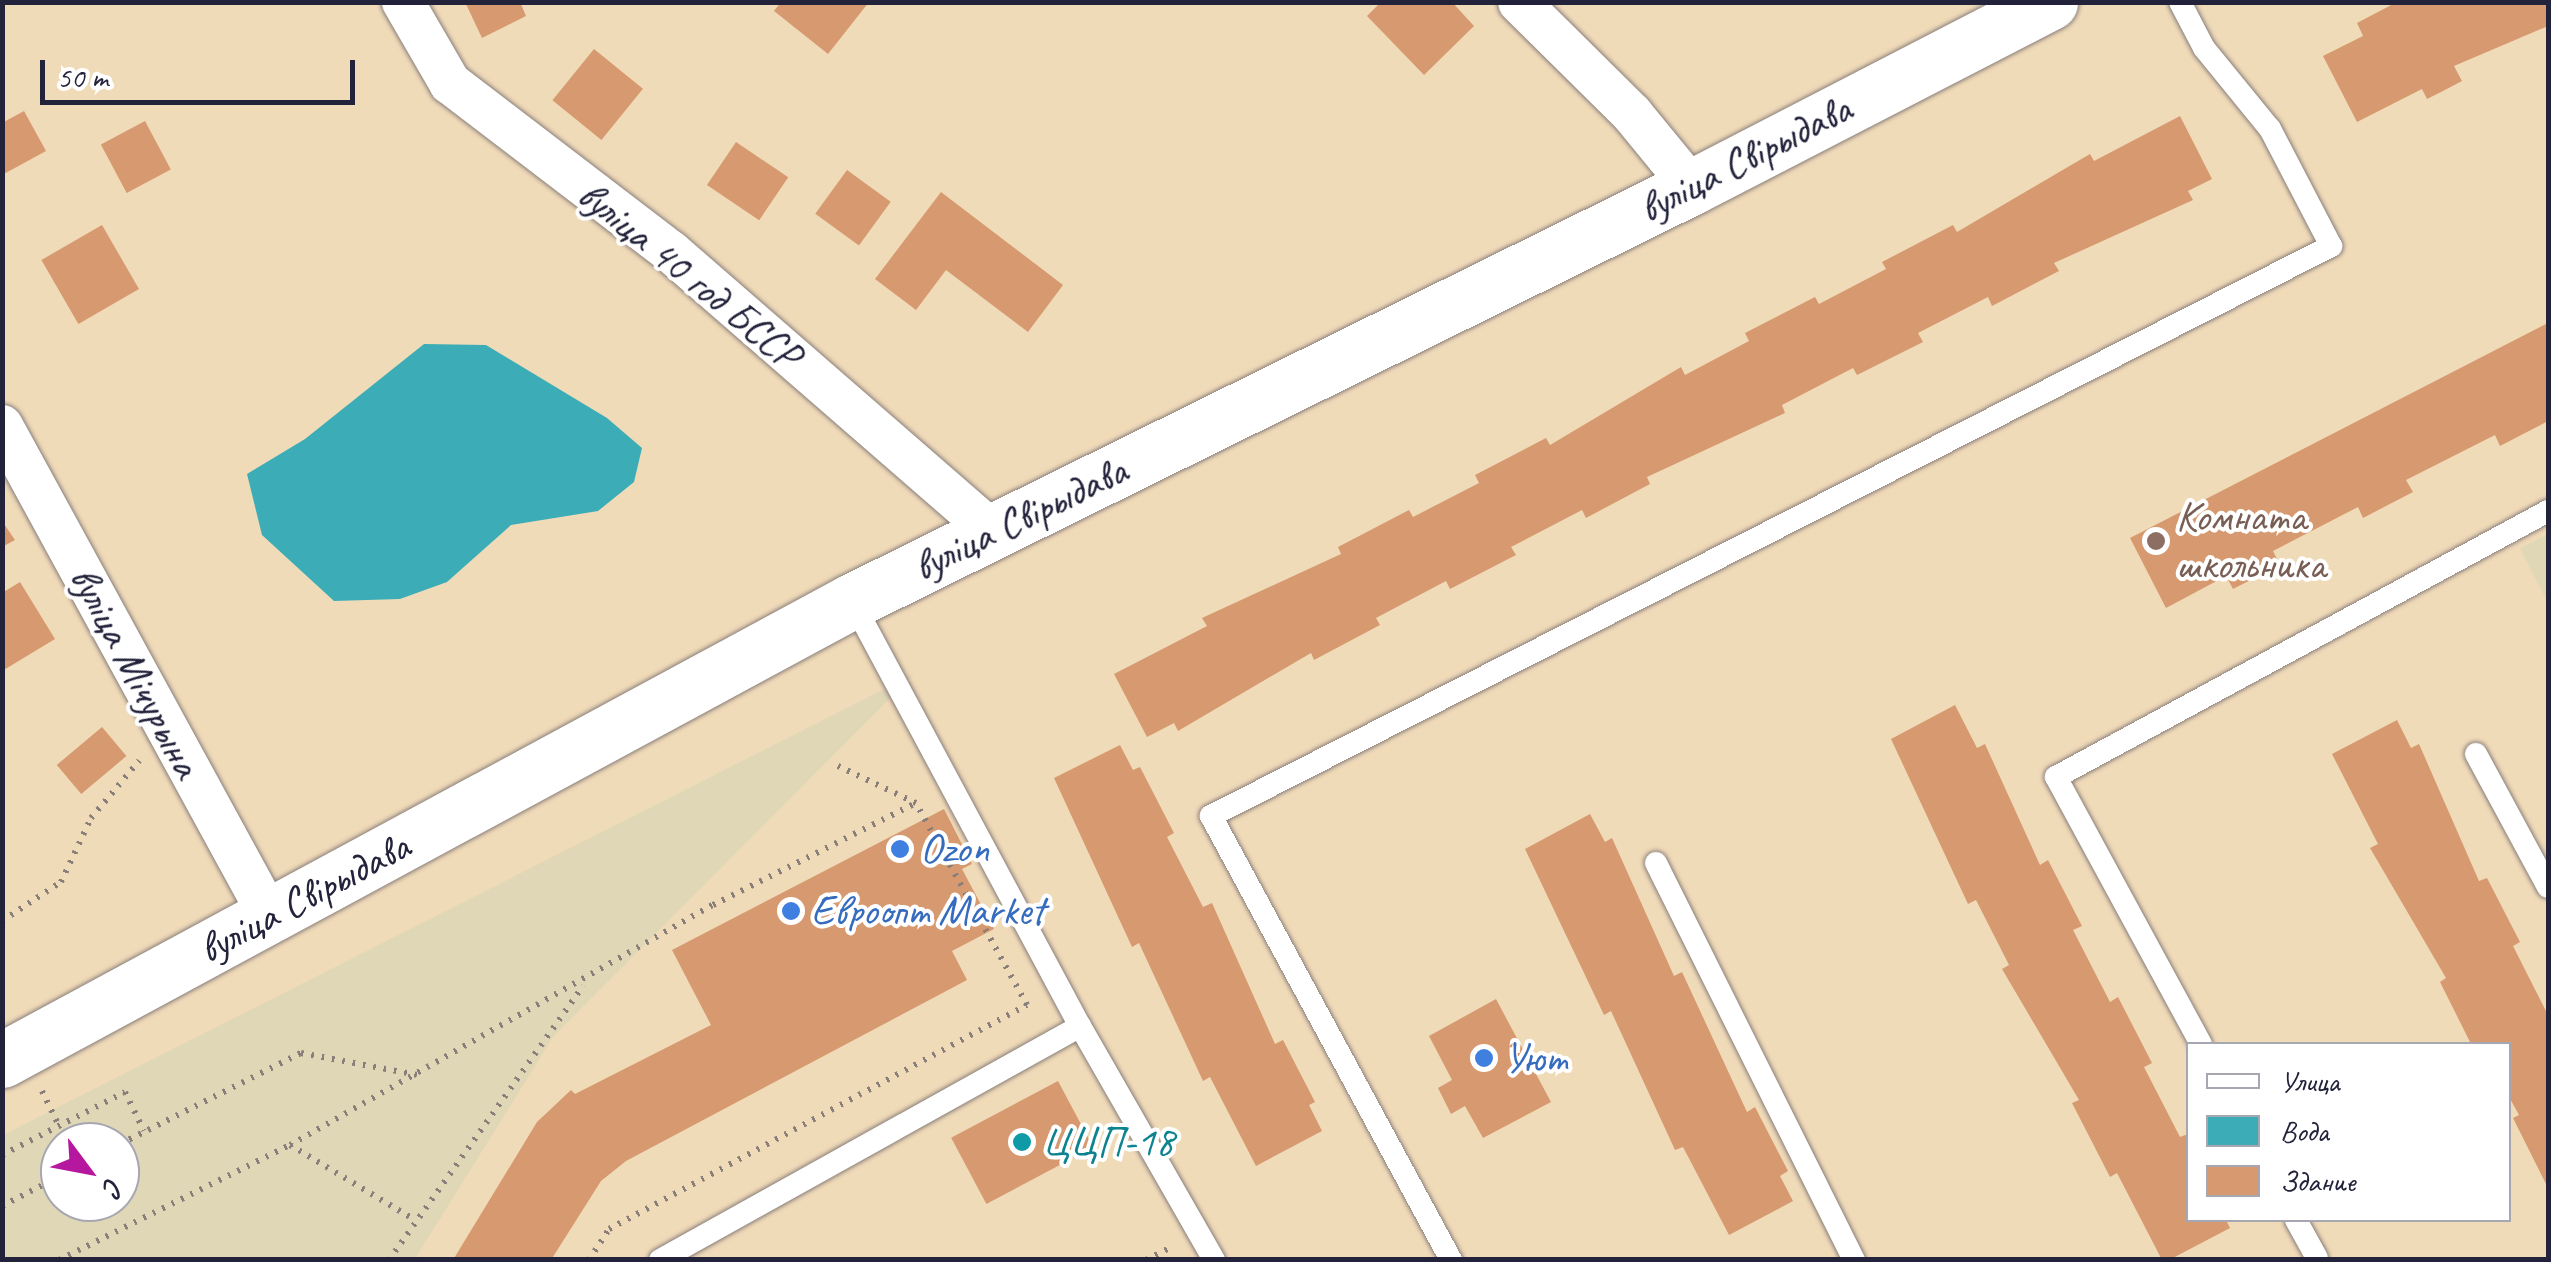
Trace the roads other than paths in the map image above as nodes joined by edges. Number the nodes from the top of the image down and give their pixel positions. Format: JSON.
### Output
{"nodes":[{"id":1,"x":404,"y":2,"type":"edge"},
{"id":2,"x":1520,"y":2,"type":"edge"},
{"id":3,"x":2050,"y":2,"type":"edge"},
{"id":4,"x":2180,"y":2,"type":"edge"},
{"id":5,"x":1692,"y":187,"type":"junction"},
{"id":6,"x":2,"y":426,"type":"edge"},
{"id":7,"x":2548,"y":512,"type":"edge"},
{"id":8,"x":994,"y":533,"type":"junction"},
{"id":9,"x":852,"y":601,"type":"junction"},
{"id":10,"x":2476,"y":754,"type":"dead end"},
{"id":11,"x":1656,"y":863,"type":"dead end"},
{"id":12,"x":2548,"y":887,"type":"edge"},
{"id":13,"x":270,"y":917,"type":"junction"},
{"id":14,"x":1080,"y":1026,"type":"junction"},
{"id":15,"x":2201,"y":1042,"type":"edge"},
{"id":16,"x":2,"y":1060,"type":"edge"},
{"id":17,"x":2297,"y":1222,"type":"edge"},
{"id":18,"x":2317,"y":1258,"type":"edge"},
{"id":19,"x":660,"y":1260,"type":"edge"},
{"id":20,"x":1214,"y":1260,"type":"edge"},
{"id":21,"x":1451,"y":1260,"type":"edge"},
{"id":22,"x":1854,"y":1260,"type":"edge"}],
"edges":[{"from":1,"to":8,"type":"street","name":"вуліца 40 год БССР"},
{"from":2,"to":5,"type":"street"},
{"from":3,"to":5,"type":"main road","name":"вуліца Свірыдава"},
{"from":4,"to":21,"type":"lane"},
{"from":5,"to":8,"type":"main road","name":"вуліца Свірыдава"},
{"from":6,"to":13,"type":"street","name":"вуліца Мічурына"},
{"from":7,"to":15,"type":"lane"},
{"from":8,"to":9,"type":"main road","name":"вуліца Свірыдава"},
{"from":9,"to":13,"type":"main road","name":"вуліца Свірыдава"},
{"from":9,"to":14,"type":"lane"},
{"from":10,"to":12,"type":"lane"},
{"from":11,"to":22,"type":"lane"},
{"from":13,"to":16,"type":"main road","name":"вуліца Свірыдава"},
{"from":14,"to":19,"type":"lane"},
{"from":14,"to":20,"type":"lane"},
{"from":17,"to":18,"type":"lane"}]}
